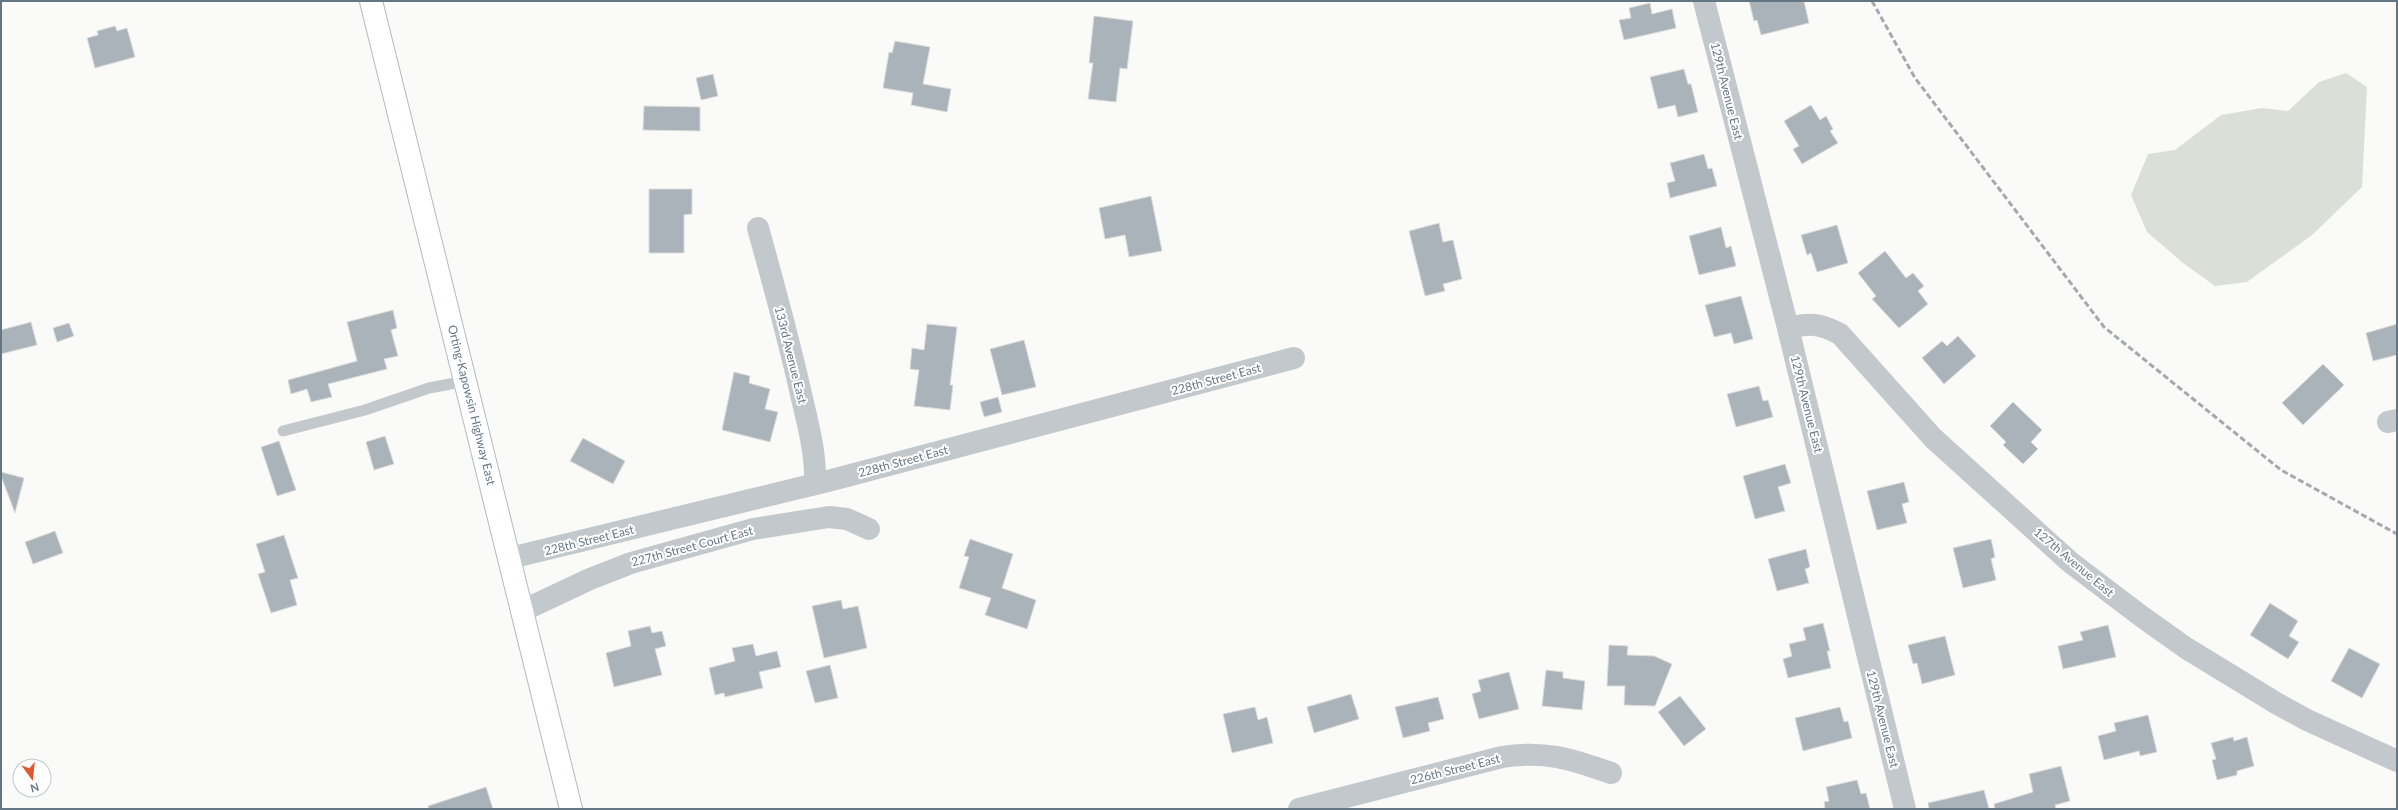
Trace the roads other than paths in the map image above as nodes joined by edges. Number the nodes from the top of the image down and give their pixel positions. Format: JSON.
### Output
{"nodes":[{"id":1,"x":372,"y":1,"type":"edge"},
{"id":2,"x":1704,"y":1,"type":"edge"},
{"id":3,"x":758,"y":228,"type":"dead end"},
{"id":4,"x":1788,"y":328,"type":"junction"},
{"id":5,"x":1294,"y":358,"type":"dead end"},
{"id":6,"x":466,"y":381,"type":"junction"},
{"id":7,"x":283,"y":431,"type":"dead end"},
{"id":8,"x":815,"y":483,"type":"junction"},
{"id":9,"x":869,"y":529,"type":"dead end"},
{"id":10,"x":510,"y":558,"type":"junction"},
{"id":11,"x":522,"y":612,"type":"junction"},
{"id":12,"x":2397,"y":761,"type":"edge"},
{"id":13,"x":1610,"y":773,"type":"dead end"},
{"id":14,"x":571,"y":809,"type":"edge"},
{"id":15,"x":1299,"y":809,"type":"edge"},
{"id":16,"x":1905,"y":809,"type":"edge"}],
"edges":[{"from":1,"to":6,"type":"main road","name":"Orting-Kapowsin Highway East"},
{"from":2,"to":4,"type":"street","name":"129th Avenue East"},
{"from":3,"to":8,"type":"street","name":"133rd Avenue East"},
{"from":4,"to":12,"type":"street","name":"127th Avenue East"},
{"from":4,"to":16,"type":"street","name":"129th Avenue East"},
{"from":5,"to":8,"type":"street","name":"228th Street East"},
{"from":6,"to":7,"type":"lane"},
{"from":6,"to":10,"type":"main road","name":"Orting-Kapowsin Highway East"},
{"from":8,"to":10,"type":"street","name":"228th Street East"},
{"from":9,"to":11,"type":"street","name":"227th Street Court East"},
{"from":10,"to":11,"type":"main road","name":"Orting-Kapowsin Highway East"},
{"from":11,"to":14,"type":"main road","name":"Orting-Kapowsin Highway East"},
{"from":13,"to":15,"type":"street","name":"226th Street East"}]}
